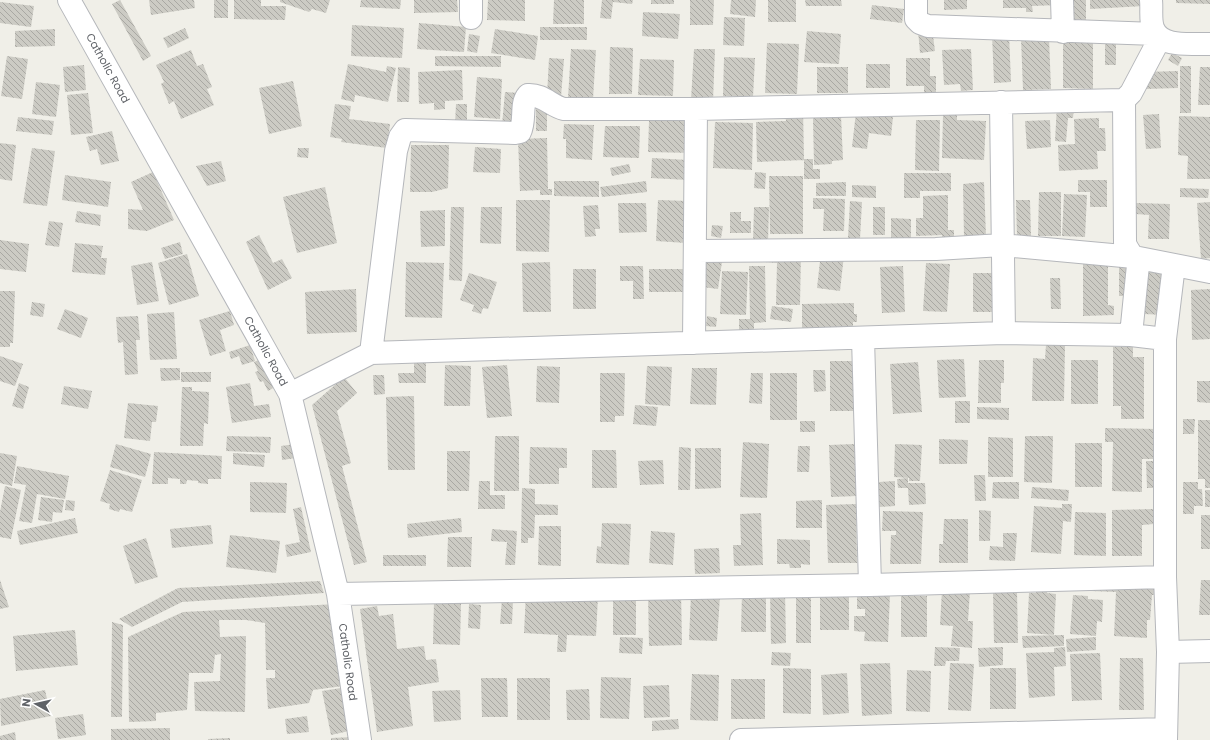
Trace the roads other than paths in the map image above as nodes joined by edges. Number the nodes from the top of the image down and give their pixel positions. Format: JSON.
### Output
{"nodes":[{"id":1,"x":70,"y":0,"type":"edge"},
{"id":2,"x":916,"y":0,"type":"edge"},
{"id":3,"x":1062,"y":0,"type":"edge"},
{"id":4,"x":1151,"y":0,"type":"edge"},
{"id":5,"x":1063,"y":32,"type":"junction"},
{"id":6,"x":1158,"y":36,"type":"junction"},
{"id":7,"x":1210,"y":44,"type":"edge"},
{"id":8,"x":1124,"y":100,"type":"junction"},
{"id":9,"x":1001,"y":102,"type":"junction"},
{"id":10,"x":696,"y":109,"type":"junction"},
{"id":11,"x":1002,"y":245,"type":"junction"},
{"id":12,"x":696,"y":251,"type":"junction"},
{"id":13,"x":1134,"y":257,"type":"junction"},
{"id":14,"x":1174,"y":265,"type":"junction"},
{"id":15,"x":1210,"y":272,"type":"edge"},
{"id":16,"x":1004,"y":333,"type":"junction"},
{"id":17,"x":1132,"y":335,"type":"junction"},
{"id":18,"x":863,"y":338,"type":"junction"},
{"id":19,"x":1165,"y":339,"type":"junction"},
{"id":20,"x":694,"y":343,"type":"junction"},
{"id":21,"x":371,"y":353,"type":"junction"},
{"id":22,"x":290,"y":394,"type":"junction"},
{"id":23,"x":1165,"y":577,"type":"junction"},
{"id":24,"x":870,"y":584,"type":"junction"},
{"id":25,"x":338,"y":594,"type":"junction"},
{"id":26,"x":1210,"y":651,"type":"edge"},
{"id":27,"x":1168,"y":652,"type":"junction"},
{"id":28,"x":1166,"y":735,"type":"edge"},
{"id":29,"x":360,"y":740,"type":"edge"},
{"id":30,"x":741,"y":740,"type":"edge"}],
"edges":[{"from":1,"to":22,"type":"street","name":"Catholic Road"},
{"from":2,"to":5,"type":"street"},
{"from":3,"to":5,"type":"street"},
{"from":4,"to":6,"type":"street"},
{"from":5,"to":6,"type":"street"},
{"from":6,"to":7,"type":"street"},
{"from":6,"to":8,"type":"street"},
{"from":8,"to":9,"type":"street"},
{"from":8,"to":13,"type":"street"},
{"from":9,"to":10,"type":"street"},
{"from":9,"to":11,"type":"street"},
{"from":10,"to":12,"type":"street"},
{"from":10,"to":21,"type":"street"},
{"from":11,"to":12,"type":"street"},
{"from":11,"to":13,"type":"street"},
{"from":11,"to":16,"type":"street"},
{"from":12,"to":20,"type":"street"},
{"from":13,"to":14,"type":"street"},
{"from":13,"to":17,"type":"street"},
{"from":14,"to":15,"type":"street"},
{"from":14,"to":19,"type":"street"},
{"from":16,"to":17,"type":"street"},
{"from":16,"to":18,"type":"street"},
{"from":17,"to":19,"type":"street"},
{"from":18,"to":20,"type":"street"},
{"from":18,"to":24,"type":"street"},
{"from":19,"to":23,"type":"street"},
{"from":20,"to":21,"type":"street"},
{"from":21,"to":22,"type":"street"},
{"from":22,"to":25,"type":"street","name":"Catholic Road"},
{"from":23,"to":24,"type":"street"},
{"from":23,"to":27,"type":"street"},
{"from":24,"to":25,"type":"street"},
{"from":25,"to":29,"type":"street","name":"Catholic Road"},
{"from":26,"to":27,"type":"street"},
{"from":27,"to":28,"type":"street"},
{"from":28,"to":30,"type":"street"}]}
